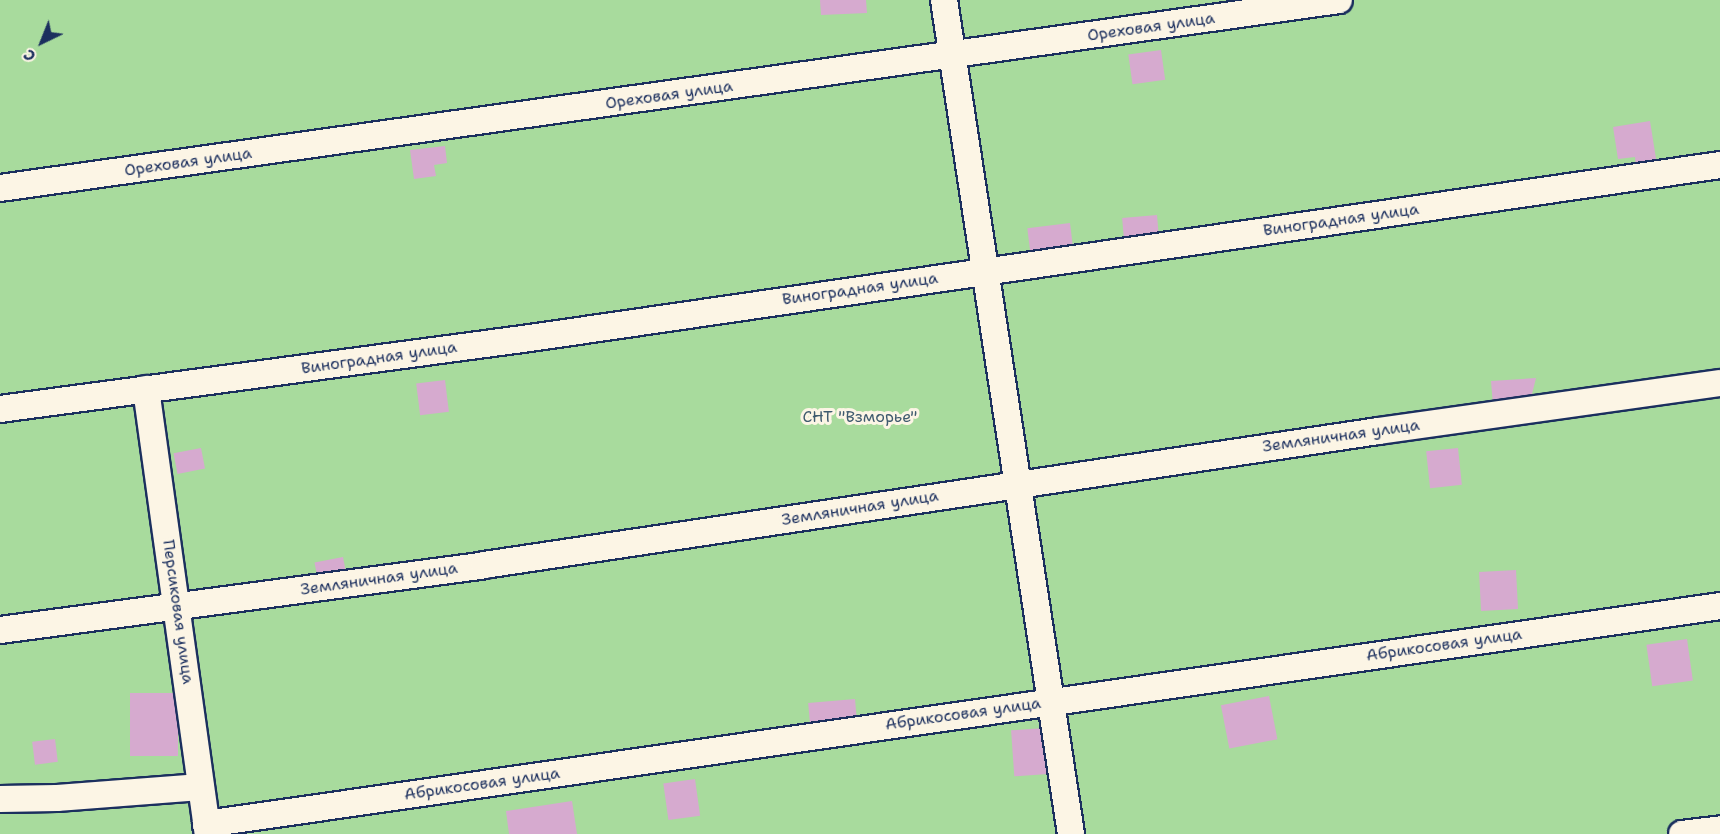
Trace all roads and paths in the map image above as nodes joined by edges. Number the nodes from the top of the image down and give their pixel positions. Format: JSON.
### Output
{"nodes":[{"id":1,"x":945,"y":0,"type":"edge"},
{"id":2,"x":1339,"y":0,"type":"edge"},
{"id":3,"x":952,"y":55,"type":"junction"},
{"id":4,"x":1720,"y":165,"type":"edge"},
{"id":5,"x":0,"y":188,"type":"edge"},
{"id":6,"x":987,"y":271,"type":"junction"},
{"id":7,"x":1720,"y":383,"type":"edge"},
{"id":8,"x":146,"y":390,"type":"junction"},
{"id":9,"x":0,"y":409,"type":"edge"},
{"id":10,"x":1016,"y":485,"type":"junction"},
{"id":11,"x":178,"y":606,"type":"junction"},
{"id":12,"x":1720,"y":606,"type":"edge"},
{"id":13,"x":0,"y":630,"type":"edge"},
{"id":14,"x":1051,"y":702,"type":"junction"},
{"id":15,"x":201,"y":787,"type":"junction"},
{"id":16,"x":0,"y":799,"type":"edge"},
{"id":17,"x":207,"y":829,"type":"edge"},
{"id":18,"x":1720,"y":829,"type":"edge"},
{"id":19,"x":1071,"y":834,"type":"edge"},
{"id":20,"x":1682,"y":834,"type":"edge"}],
"edges":[{"from":1,"to":3,"type":"street"},
{"from":2,"to":3,"type":"street","name":"Ореховая улица"},
{"from":3,"to":5,"type":"street","name":"Ореховая улица"},
{"from":3,"to":6,"type":"street"},
{"from":4,"to":6,"type":"street","name":"Виноградная улица"},
{"from":6,"to":8,"type":"street","name":"Виноградная улица"},
{"from":6,"to":10,"type":"street"},
{"from":7,"to":10,"type":"street","name":"Земляничная улица"},
{"from":8,"to":9,"type":"street","name":"Виноградная улица"},
{"from":8,"to":11,"type":"street","name":"Персиковая улица"},
{"from":10,"to":11,"type":"street","name":"Земляничная улица"},
{"from":10,"to":14,"type":"street"},
{"from":11,"to":13,"type":"street","name":"Земляничная улица"},
{"from":11,"to":15,"type":"street","name":"Персиковая улица"},
{"from":12,"to":14,"type":"street","name":"Абрикосовая улица"},
{"from":14,"to":17,"type":"street","name":"Абрикосовая улица"},
{"from":14,"to":19,"type":"street"},
{"from":15,"to":16,"type":"street"},
{"from":15,"to":17,"type":"street","name":"Персиковая улица"},
{"from":18,"to":20,"type":"street"}]}
